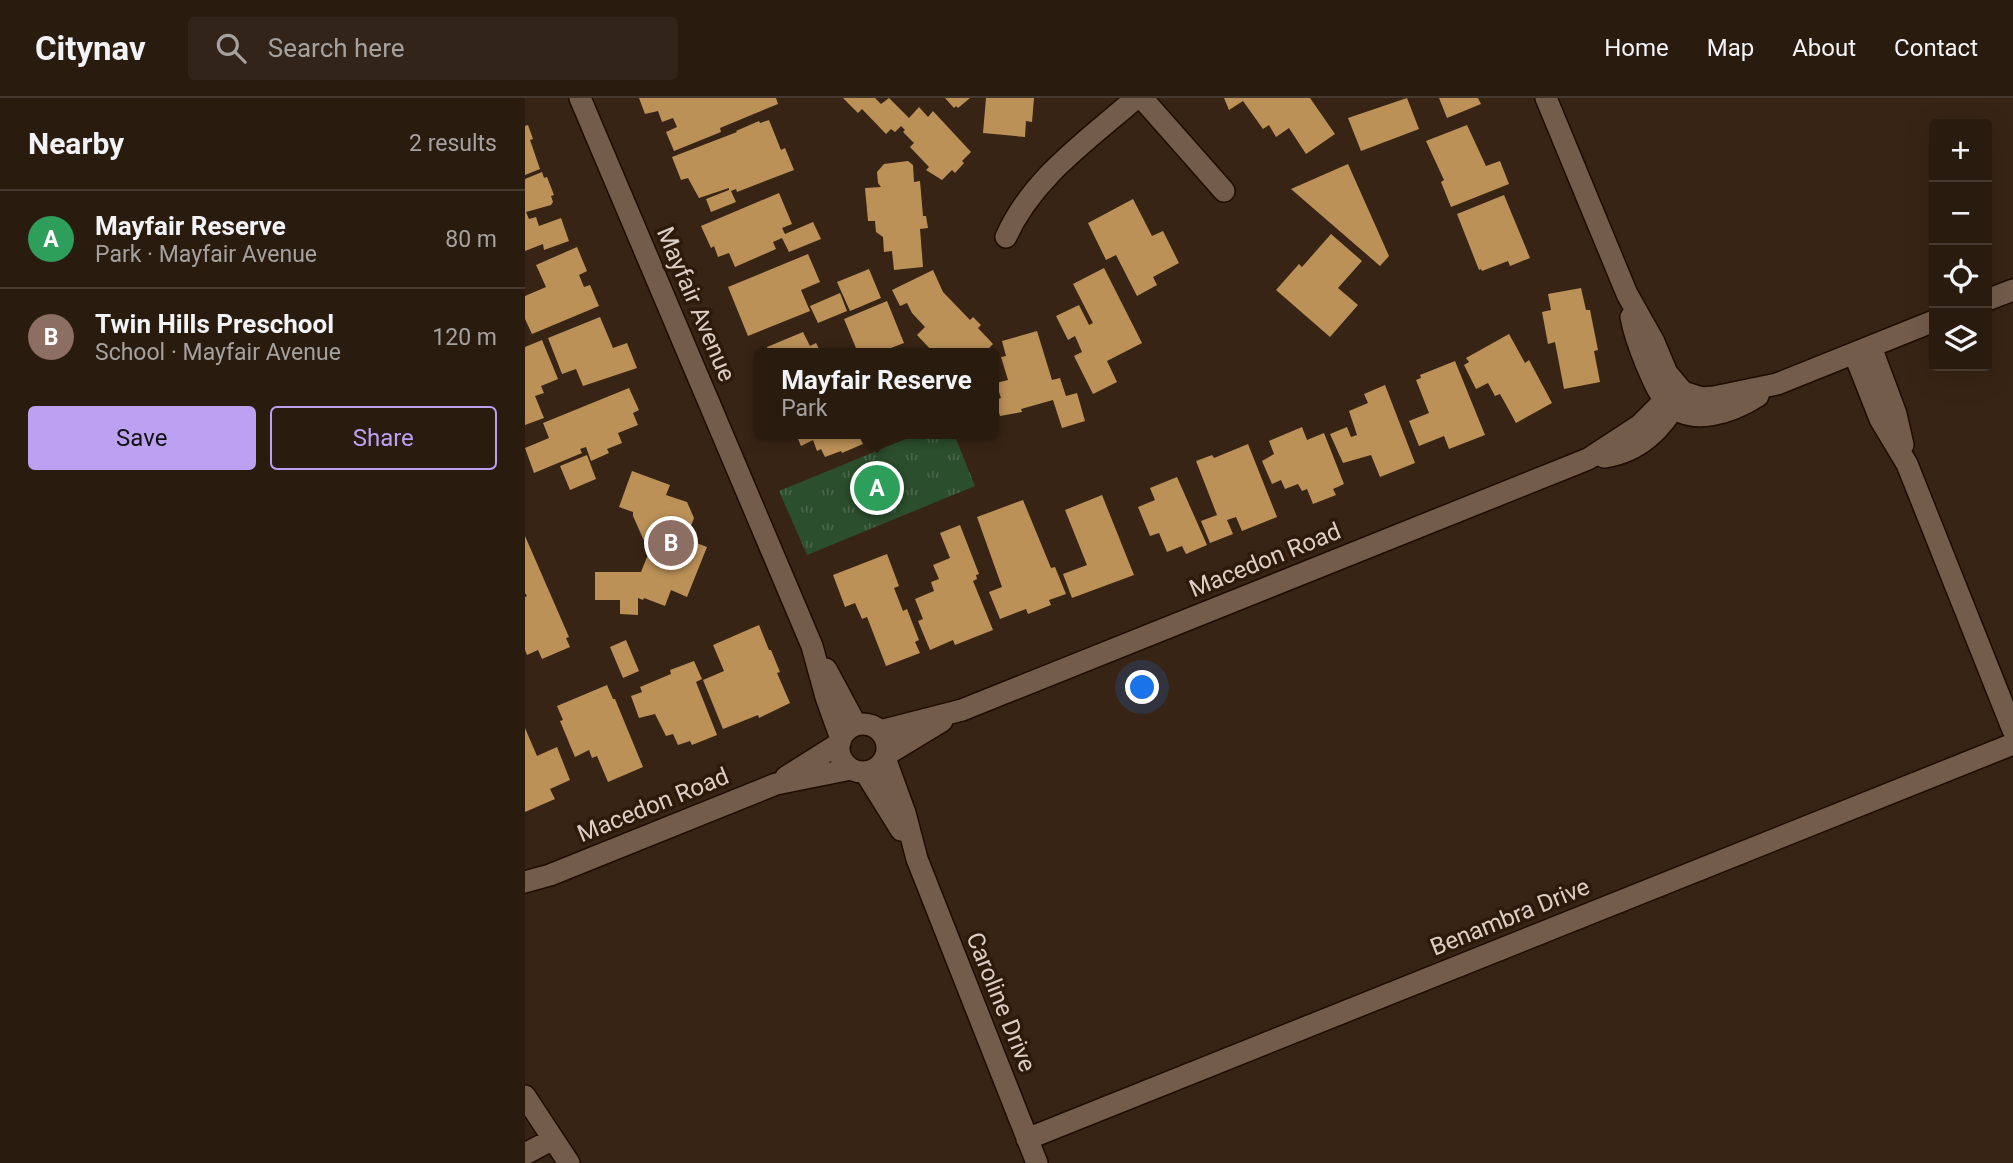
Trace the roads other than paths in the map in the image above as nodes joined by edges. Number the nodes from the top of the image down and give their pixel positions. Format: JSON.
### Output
{"nodes":[{"id":1,"x":580,"y":98,"type":"edge"},
{"id":2,"x":1136,"y":98,"type":"edge"},
{"id":3,"x":1142,"y":98,"type":"edge"},
{"id":4,"x":1546,"y":98,"type":"edge"},
{"id":5,"x":1224,"y":191,"type":"dead end"},
{"id":6,"x":1006,"y":237,"type":"dead end"},
{"id":7,"x":2013,"y":289,"type":"edge"},
{"id":8,"x":1992,"y":298,"type":"edge"},
{"id":9,"x":1929,"y":323,"type":"edge"},
{"id":10,"x":1862,"y":350,"type":"junction"},
{"id":11,"x":1673,"y":401,"type":"junction"},
{"id":12,"x":962,"y":710,"type":"junction"},
{"id":13,"x":2013,"y":730,"type":"edge"},
{"id":14,"x":880,"y":731,"type":"junction"},
{"id":15,"x":846,"y":736,"type":"junction"},
{"id":16,"x":2013,"y":744,"type":"edge"},
{"id":17,"x":885,"y":757,"type":"junction"},
{"id":18,"x":858,"y":770,"type":"junction"},
{"id":19,"x":776,"y":784,"type":"junction"},
{"id":20,"x":917,"y":859,"type":"junction"},
{"id":21,"x":550,"y":875,"type":"junction"},
{"id":22,"x":525,"y":882,"type":"edge"},
{"id":23,"x":525,"y":890,"type":"edge"},
{"id":24,"x":525,"y":1096,"type":"edge"},
{"id":25,"x":532,"y":1123,"type":"edge"},
{"id":26,"x":553,"y":1139,"type":"junction"},
{"id":27,"x":1027,"y":1139,"type":"junction"},
{"id":28,"x":525,"y":1154,"type":"edge"},
{"id":29,"x":569,"y":1163,"type":"edge"},
{"id":30,"x":1037,"y":1163,"type":"edge"}],
"edges":[{"from":1,"to":15,"type":"street","name":"Mayfair Avenue"},
{"from":2,"to":6,"type":"street"},
{"from":3,"to":5,"type":"street"},
{"from":4,"to":11,"type":"street"},
{"from":7,"to":8,"type":"street"},
{"from":9,"to":10,"type":"street"},
{"from":10,"to":11,"type":"street"},
{"from":10,"to":13,"type":"street"},
{"from":11,"to":12,"type":"street","name":"Macedon Road"},
{"from":12,"to":14,"type":"street","name":"Macedon Road"},
{"from":12,"to":17,"type":"street","name":"Macedon Road"},
{"from":14,"to":15,"type":"street"},
{"from":14,"to":17,"type":"street"},
{"from":15,"to":18,"type":"street"},
{"from":15,"to":19,"type":"street","name":"Macedon Road"},
{"from":16,"to":27,"type":"street","name":"Benambra Drive"},
{"from":17,"to":18,"type":"street"},
{"from":17,"to":20,"type":"street","name":"Caroline Drive"},
{"from":18,"to":19,"type":"street","name":"Macedon Road"},
{"from":18,"to":20,"type":"street","name":"Caroline Drive"},
{"from":19,"to":21,"type":"street","name":"Macedon Road"},
{"from":20,"to":27,"type":"street","name":"Caroline Drive"},
{"from":21,"to":22,"type":"street","name":"Macedon Road"},
{"from":21,"to":23,"type":"street","name":"Macedon Road"},
{"from":24,"to":25,"type":"street"},
{"from":25,"to":26,"type":"street"},
{"from":26,"to":28,"type":"street"},
{"from":26,"to":29,"type":"street"},
{"from":27,"to":30,"type":"street","name":"Caroline Drive"}]}
